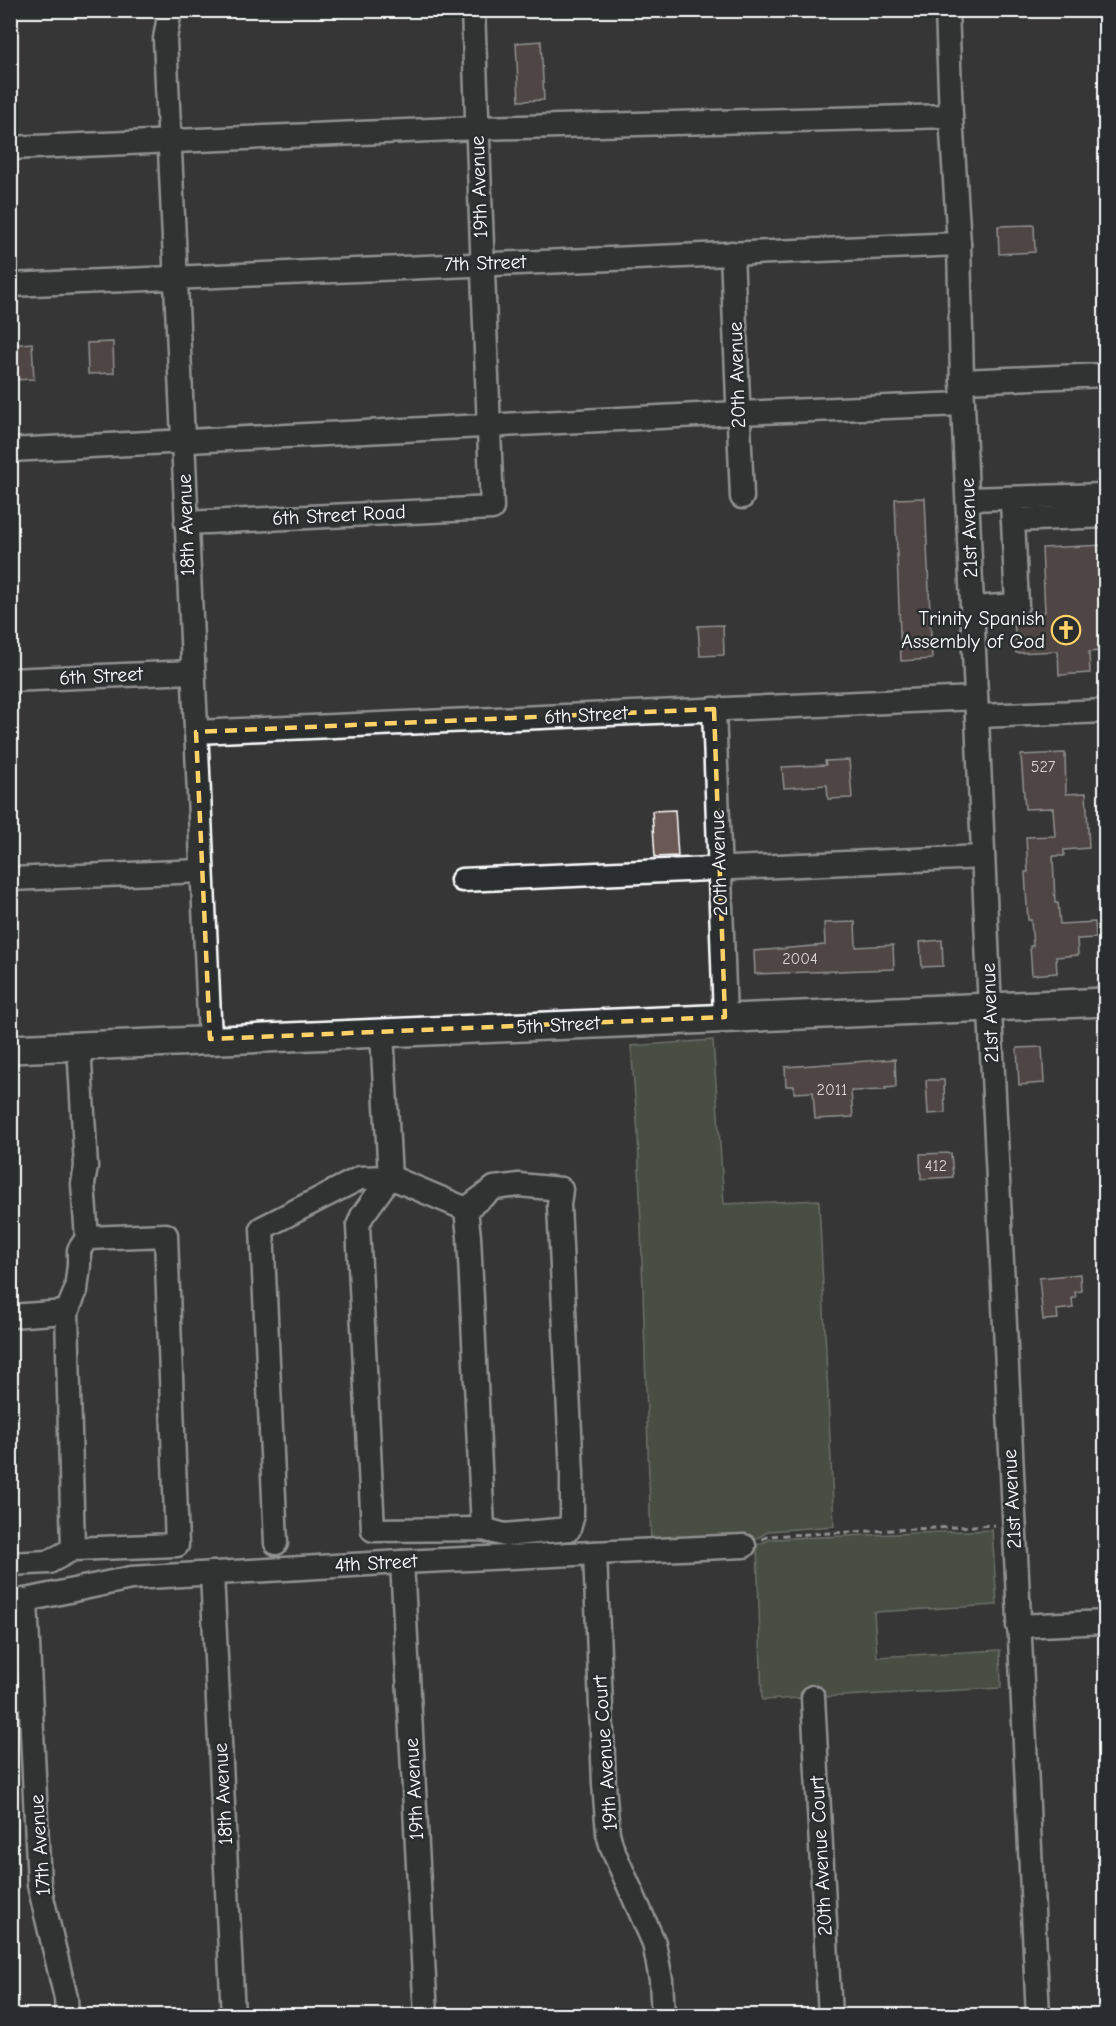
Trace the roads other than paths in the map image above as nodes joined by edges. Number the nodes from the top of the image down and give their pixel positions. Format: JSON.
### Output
{"nodes":[{"id":1,"x":170,"y":10,"type":"edge"},
{"id":2,"x":473,"y":10,"type":"edge"},
{"id":3,"x":947,"y":10,"type":"edge"},
{"id":4,"x":951,"y":116,"type":"junction"},
{"id":5,"x":477,"y":128,"type":"junction"},
{"id":6,"x":169,"y":140,"type":"junction"},
{"id":7,"x":10,"y":148,"type":"edge"},
{"id":8,"x":959,"y":244,"type":"junction"},
{"id":9,"x":732,"y":253,"type":"junction"},
{"id":10,"x":482,"y":263,"type":"junction"},
{"id":11,"x":176,"y":277,"type":"junction"},
{"id":12,"x":10,"y":285,"type":"edge"},
{"id":13,"x":1106,"y":375,"type":"edge"},
{"id":14,"x":962,"y":381,"type":"junction"},
{"id":15,"x":963,"y":404,"type":"junction"},
{"id":16,"x":738,"y":413,"type":"junction"},
{"id":17,"x":489,"y":425,"type":"junction"},
{"id":18,"x":183,"y":442,"type":"junction"},
{"id":19,"x":10,"y":450,"type":"edge"},
{"id":20,"x":1106,"y":495,"type":"edge"},
{"id":21,"x":742,"y":497,"type":"dead end"},
{"id":22,"x":1012,"y":498,"type":"junction"},
{"id":23,"x":968,"y":499,"type":"junction"},
{"id":24,"x":492,"y":508,"type":"joint"},
{"id":25,"x":1106,"y":516,"type":"edge"},
{"id":26,"x":1013,"y":520,"type":"junction"},
{"id":27,"x":186,"y":523,"type":"junction"},
{"id":28,"x":972,"y":608,"type":"junction"},
{"id":29,"x":192,"y":672,"type":"junction"},
{"id":30,"x":10,"y":680,"type":"edge"},
{"id":31,"x":976,"y":707,"type":"junction"},
{"id":32,"x":714,"y":709,"type":"junction"},
{"id":33,"x":1106,"y":711,"type":"edge"},
{"id":34,"x":196,"y":732,"type":"junction"},
{"id":35,"x":983,"y":857,"type":"junction"},
{"id":36,"x":719,"y":868,"type":"junction"},
{"id":37,"x":201,"y":871,"type":"junction"},
{"id":38,"x":10,"y":879,"type":"edge"},
{"id":39,"x":462,"y":880,"type":"dead end"},
{"id":40,"x":1106,"y":1002,"type":"edge"},
{"id":41,"x":990,"y":1007,"type":"junction"},
{"id":42,"x":725,"y":1017,"type":"junction"},
{"id":43,"x":382,"y":1033,"type":"junction"},
{"id":44,"x":210,"y":1039,"type":"junction"},
{"id":45,"x":79,"y":1045,"type":"junction"},
{"id":46,"x":10,"y":1049,"type":"edge"},
{"id":47,"x":390,"y":1177,"type":"junction"},
{"id":48,"x":466,"y":1209,"type":"junction"},
{"id":49,"x":87,"y":1238,"type":"junction"},
{"id":50,"x":67,"y":1312,"type":"junction"},
{"id":51,"x":10,"y":1316,"type":"edge"},
{"id":52,"x":483,"y":1529,"type":"junction"},
{"id":53,"x":276,"y":1543,"type":"dead end"},
{"id":54,"x":744,"y":1546,"type":"road end"},
{"id":55,"x":73,"y":1549,"type":"junction"},
{"id":56,"x":595,"y":1553,"type":"junction"},
{"id":57,"x":402,"y":1562,"type":"junction"},
{"id":58,"x":10,"y":1564,"type":"edge"},
{"id":59,"x":212,"y":1573,"type":"junction"},
{"id":60,"x":18,"y":1601,"type":"edge"},
{"id":61,"x":1106,"y":1622,"type":"edge"},
{"id":62,"x":1018,"y":1626,"type":"junction"},
{"id":63,"x":813,"y":1697,"type":"dead end"},
{"id":64,"x":68,"y":2016,"type":"edge"},
{"id":65,"x":233,"y":2016,"type":"edge"},
{"id":66,"x":426,"y":2016,"type":"edge"},
{"id":67,"x":663,"y":2016,"type":"edge"},
{"id":68,"x":830,"y":2016,"type":"edge"},
{"id":69,"x":1038,"y":2016,"type":"edge"}],
"edges":[{"from":1,"to":6,"type":"street","name":"18th Avenue"},
{"from":2,"to":5,"type":"street","name":"19th Avenue"},
{"from":3,"to":4,"type":"street","name":"21st Avenue"},
{"from":4,"to":5,"type":"street"},
{"from":4,"to":8,"type":"street","name":"21st Avenue"},
{"from":5,"to":6,"type":"street"},
{"from":5,"to":10,"type":"street","name":"19th Avenue"},
{"from":6,"to":7,"type":"street"},
{"from":6,"to":11,"type":"street","name":"18th Avenue"},
{"from":8,"to":9,"type":"street","name":"7th Street"},
{"from":8,"to":14,"type":"street","name":"21st Avenue"},
{"from":9,"to":10,"type":"street","name":"7th Street"},
{"from":9,"to":16,"type":"street","name":"20th Avenue"},
{"from":10,"to":11,"type":"street","name":"7th Street"},
{"from":10,"to":17,"type":"street","name":"19th Avenue"},
{"from":11,"to":12,"type":"street","name":"7th Street"},
{"from":11,"to":18,"type":"street","name":"18th Avenue"},
{"from":13,"to":14,"type":"street"},
{"from":14,"to":15,"type":"street","name":"21st Avenue"},
{"from":15,"to":16,"type":"street"},
{"from":15,"to":23,"type":"street","name":"21st Avenue"},
{"from":16,"to":17,"type":"street"},
{"from":16,"to":21,"type":"street","name":"20th Avenue"},
{"from":17,"to":18,"type":"street"},
{"from":17,"to":24,"type":"street","name":"19th Avenue"},
{"from":18,"to":19,"type":"street"},
{"from":18,"to":27,"type":"street","name":"18th Avenue"},
{"from":20,"to":22,"type":"street"},
{"from":22,"to":23,"type":"street"},
{"from":22,"to":26,"type":"street"},
{"from":23,"to":28,"type":"street","name":"21st Avenue"},
{"from":24,"to":27,"type":"street","name":"6th Street Road"},
{"from":25,"to":26,"type":"street"},
{"from":26,"to":28,"type":"street"},
{"from":27,"to":29,"type":"street","name":"18th Avenue"},
{"from":28,"to":31,"type":"street","name":"21st Avenue"},
{"from":29,"to":30,"type":"street","name":"6th Street"},
{"from":29,"to":34,"type":"street","name":"18th Avenue"},
{"from":31,"to":32,"type":"street","name":"6th Street"},
{"from":31,"to":33,"type":"street","name":"6th Street"},
{"from":31,"to":35,"type":"street","name":"21st Avenue"},
{"from":32,"to":34,"type":"street","name":"6th Street"},
{"from":32,"to":36,"type":"street","name":"20th Avenue"},
{"from":34,"to":37,"type":"street","name":"18th Avenue"},
{"from":35,"to":36,"type":"street"},
{"from":35,"to":41,"type":"street","name":"21st Avenue"},
{"from":36,"to":39,"type":"street"},
{"from":36,"to":42,"type":"street","name":"20th Avenue"},
{"from":37,"to":38,"type":"street"},
{"from":37,"to":44,"type":"street","name":"18th Avenue"},
{"from":40,"to":41,"type":"main road","name":"5th Street"},
{"from":41,"to":42,"type":"main road","name":"5th Street"},
{"from":41,"to":62,"type":"street","name":"21st Avenue"},
{"from":42,"to":43,"type":"main road","name":"5th Street"},
{"from":43,"to":44,"type":"main road","name":"5th Street"},
{"from":43,"to":47,"type":"street"},
{"from":44,"to":45,"type":"main road","name":"5th Street"},
{"from":45,"to":46,"type":"main road","name":"5th Street"},
{"from":45,"to":49,"type":"street"},
{"from":47,"to":48,"type":"street"},
{"from":47,"to":52,"type":"street"},
{"from":47,"to":53,"type":"street"},
{"from":48,"to":52,"type":"street"},
{"from":48,"to":52,"type":"street"},
{"from":49,"to":50,"type":"street"},
{"from":49,"to":55,"type":"street"},
{"from":50,"to":51,"type":"street"},
{"from":50,"to":55,"type":"street"},
{"from":54,"to":56,"type":"street","name":"4th Street"},
{"from":55,"to":58,"type":"street"},
{"from":56,"to":57,"type":"street","name":"4th Street"},
{"from":56,"to":67,"type":"street","name":"19th Avenue Court"},
{"from":57,"to":59,"type":"street","name":"4th Street"},
{"from":57,"to":66,"type":"street","name":"19th Avenue"},
{"from":59,"to":60,"type":"street","name":"4th Street"},
{"from":59,"to":65,"type":"street","name":"18th Avenue"},
{"from":60,"to":64,"type":"street","name":"17th Avenue"},
{"from":61,"to":62,"type":"street"},
{"from":62,"to":69,"type":"street","name":"21st Avenue"},
{"from":63,"to":68,"type":"street","name":"20th Avenue Court"}]}
